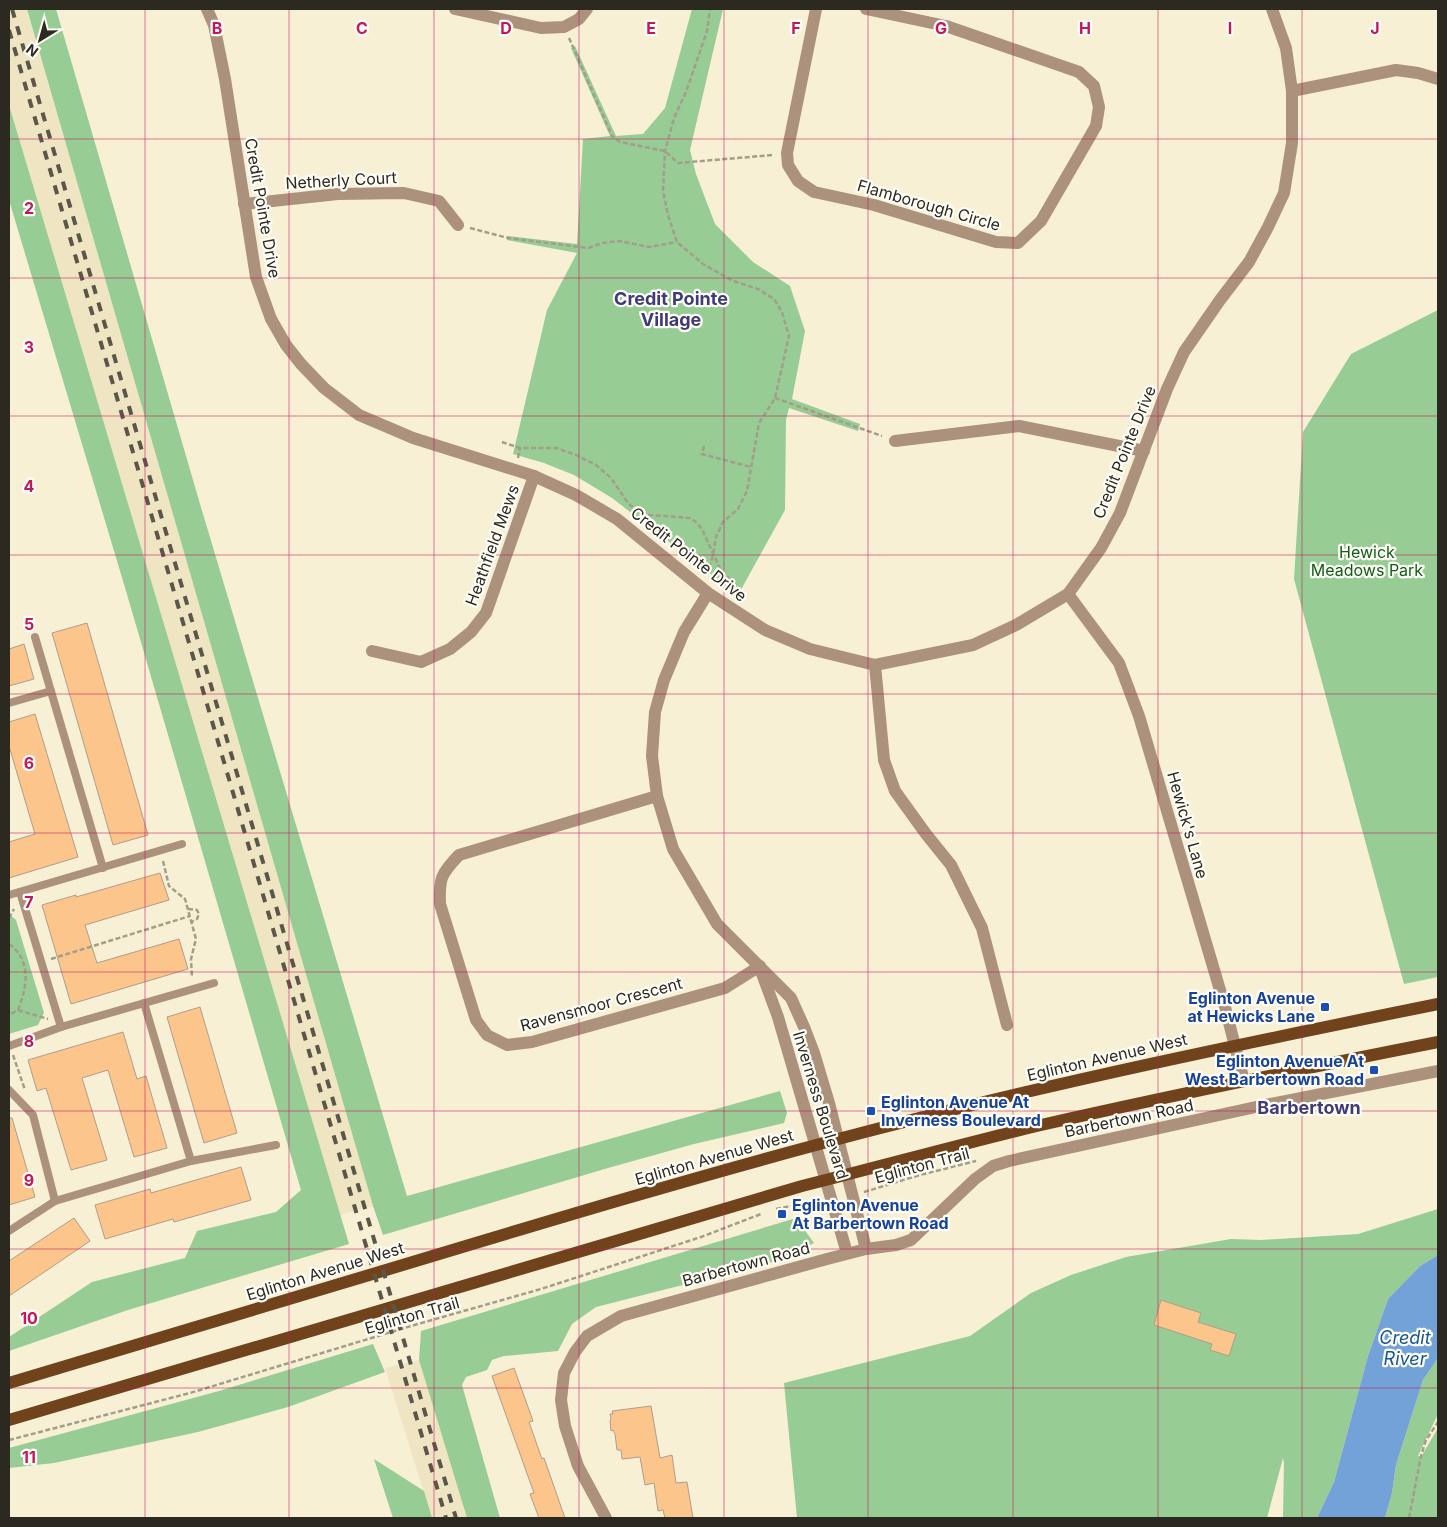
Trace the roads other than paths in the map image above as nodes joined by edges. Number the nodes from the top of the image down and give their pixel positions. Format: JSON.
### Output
{"nodes":[{"id":1,"x":208,"y":9,"type":"edge"},
{"id":2,"x":454,"y":9,"type":"edge"},
{"id":3,"x":587,"y":9,"type":"edge"},
{"id":4,"x":816,"y":9,"type":"edge"},
{"id":5,"x":866,"y":9,"type":"edge"},
{"id":6,"x":1272,"y":9,"type":"edge"},
{"id":7,"x":1438,"y":79,"type":"edge"},
{"id":8,"x":1292,"y":90,"type":"junction"},
{"id":9,"x":244,"y":204,"type":"junction"},
{"id":10,"x":458,"y":224,"type":"road end"},
{"id":11,"x":896,"y":441,"type":"road end"},
{"id":12,"x":1144,"y":451,"type":"junction"},
{"id":13,"x":534,"y":476,"type":"junction"},
{"id":14,"x":708,"y":593,"type":"junction"},
{"id":15,"x":1068,"y":594,"type":"junction"},
{"id":16,"x":35,"y":637,"type":"dead end"},
{"id":17,"x":372,"y":651,"type":"dead end"},
{"id":18,"x":875,"y":665,"type":"junction"},
{"id":19,"x":51,"y":691,"type":"junction"},
{"id":20,"x":9,"y":703,"type":"edge"},
{"id":21,"x":657,"y":796,"type":"junction"},
{"id":22,"x":182,"y":844,"type":"dead end"},
{"id":23,"x":102,"y":868,"type":"junction"},
{"id":24,"x":20,"y":892,"type":"junction"},
{"id":25,"x":9,"y":896,"type":"edge"},
{"id":26,"x":760,"y":966,"type":"junction"},
{"id":27,"x":214,"y":983,"type":"dead end"},
{"id":28,"x":144,"y":1003,"type":"junction"},
{"id":29,"x":1438,"y":1004,"type":"edge"},
{"id":30,"x":1007,"y":1025,"type":"dead end"},
{"id":31,"x":62,"y":1027,"type":"junction"},
{"id":32,"x":1438,"y":1042,"type":"edge"},
{"id":33,"x":1235,"y":1045,"type":"junction"},
{"id":34,"x":9,"y":1046,"type":"edge"},
{"id":35,"x":1438,"y":1071,"type":"edge"},
{"id":36,"x":1244,"y":1080,"type":"junction"},
{"id":37,"x":9,"y":1090,"type":"edge"},
{"id":38,"x":838,"y":1140,"type":"junction"},
{"id":39,"x":276,"y":1145,"type":"dead end"},
{"id":40,"x":815,"y":1146,"type":"junction"},
{"id":41,"x":191,"y":1161,"type":"junction"},
{"id":42,"x":846,"y":1174,"type":"junction"},
{"id":43,"x":826,"y":1180,"type":"junction"},
{"id":44,"x":54,"y":1201,"type":"junction"},
{"id":45,"x":9,"y":1231,"type":"edge"},
{"id":46,"x":866,"y":1249,"type":"junction"},
{"id":47,"x":847,"y":1254,"type":"junction"},
{"id":48,"x":9,"y":1383,"type":"edge"},
{"id":49,"x":9,"y":1420,"type":"edge"},
{"id":50,"x":606,"y":1518,"type":"edge"}],
"edges":[{"from":1,"to":9,"type":"street","name":"Credit Pointe Drive"},
{"from":2,"to":3,"type":"street"},
{"from":4,"to":5,"type":"street","name":"Flamborough Circle"},
{"from":6,"to":8,"type":"street","name":"Credit Pointe Drive"},
{"from":7,"to":8,"type":"street"},
{"from":8,"to":12,"type":"street","name":"Credit Pointe Drive"},
{"from":9,"to":10,"type":"street","name":"Netherly Court"},
{"from":9,"to":13,"type":"street","name":"Credit Pointe Drive"},
{"from":11,"to":12,"type":"street"},
{"from":12,"to":15,"type":"street","name":"Credit Pointe Drive"},
{"from":13,"to":14,"type":"street","name":"Credit Pointe Drive"},
{"from":13,"to":17,"type":"street","name":"Heathfield Mews"},
{"from":14,"to":18,"type":"street","name":"Credit Pointe Drive"},
{"from":14,"to":21,"type":"street","name":"Inverness Boulevard"},
{"from":15,"to":18,"type":"street","name":"Credit Pointe Drive"},
{"from":15,"to":33,"type":"street","name":"Hewick's Lane"},
{"from":16,"to":19,"type":"lane"},
{"from":18,"to":30,"type":"street"},
{"from":19,"to":20,"type":"lane"},
{"from":19,"to":23,"type":"lane"},
{"from":21,"to":26,"type":"street","name":"Inverness Boulevard"},
{"from":21,"to":26,"type":"street","name":"Ravensmoor Crescent"},
{"from":22,"to":23,"type":"lane"},
{"from":23,"to":24,"type":"lane"},
{"from":24,"to":25,"type":"lane"},
{"from":24,"to":31,"type":"lane"},
{"from":26,"to":38,"type":"street","name":"Inverness Boulevard"},
{"from":26,"to":40,"type":"street","name":"Inverness Boulevard"},
{"from":27,"to":28,"type":"lane"},
{"from":28,"to":31,"type":"lane"},
{"from":28,"to":41,"type":"lane"},
{"from":29,"to":33,"type":"main road","name":"Eglinton Avenue West"},
{"from":31,"to":34,"type":"lane"},
{"from":32,"to":36,"type":"main road"},
{"from":33,"to":36,"type":"street","name":"Hewick's Lane"},
{"from":33,"to":38,"type":"main road","name":"Eglinton Avenue West"},
{"from":35,"to":46,"type":"street","name":"Barbertown Road"},
{"from":36,"to":42,"type":"main road"},
{"from":37,"to":44,"type":"lane"},
{"from":38,"to":40,"type":"main road","name":"Eglinton Avenue West"},
{"from":38,"to":42,"type":"street","name":"Inverness Boulevard"},
{"from":39,"to":41,"type":"lane"},
{"from":40,"to":43,"type":"street","name":"Inverness Boulevard"},
{"from":40,"to":48,"type":"main road","name":"Eglinton Avenue West"},
{"from":41,"to":44,"type":"lane"},
{"from":42,"to":43,"type":"main road"},
{"from":42,"to":46,"type":"street","name":"Inverness Boulevard"},
{"from":43,"to":47,"type":"street","name":"Inverness Boulevard"},
{"from":43,"to":49,"type":"main road"},
{"from":44,"to":45,"type":"lane"},
{"from":46,"to":47,"type":"street","name":"Barbertown Road"},
{"from":47,"to":50,"type":"street","name":"Barbertown Road"}]}
